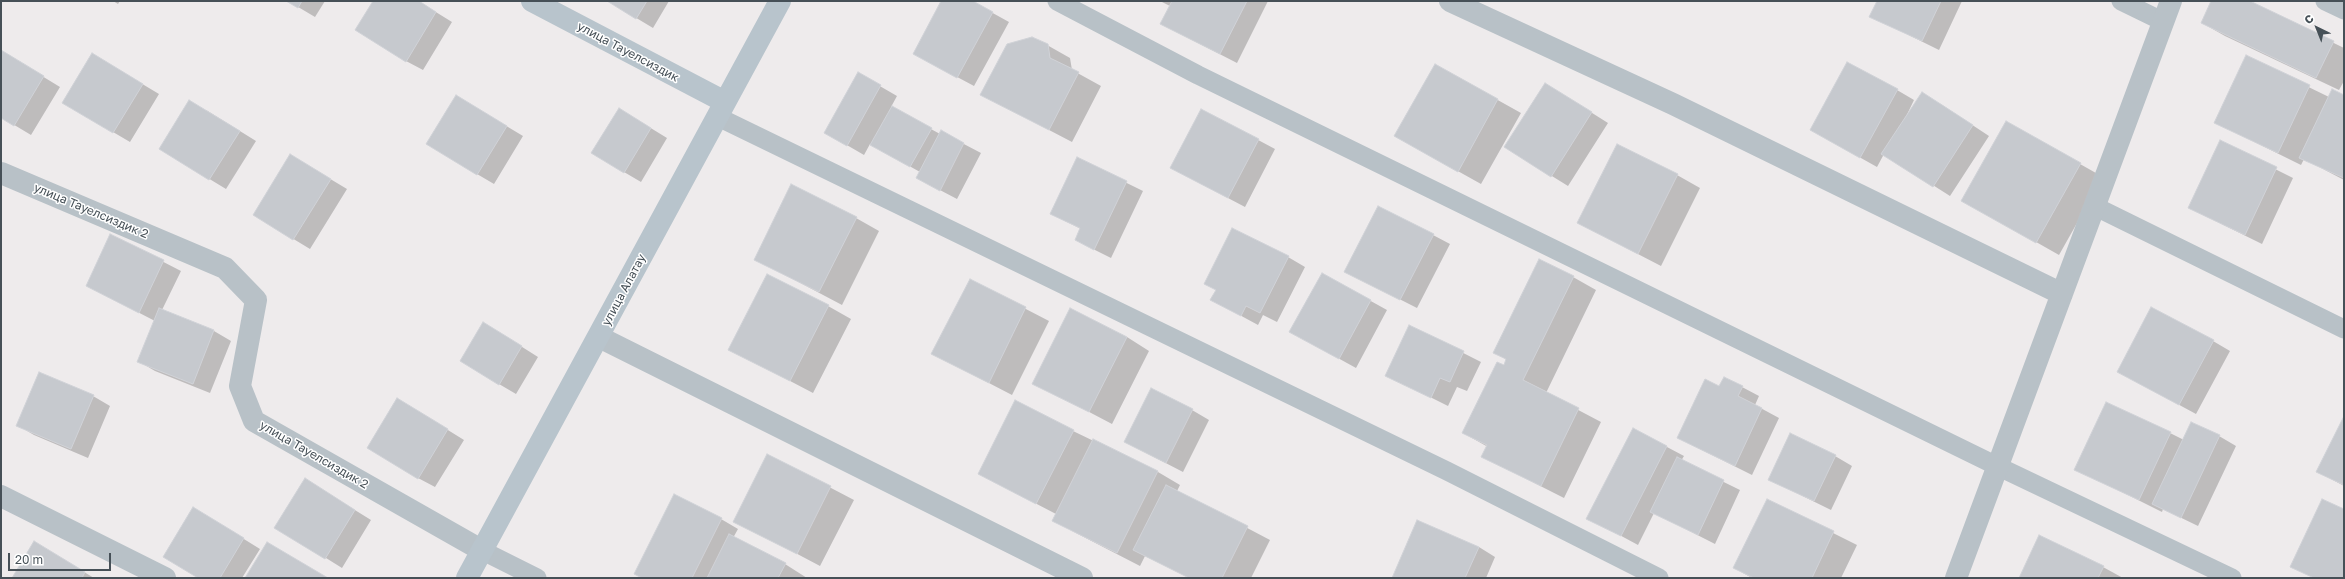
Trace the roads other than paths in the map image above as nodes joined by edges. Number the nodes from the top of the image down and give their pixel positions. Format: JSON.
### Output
{"nodes":[{"id":1,"x":532,"y":1,"type":"edge"},
{"id":2,"x":780,"y":1,"type":"edge"},
{"id":3,"x":1058,"y":1,"type":"edge"},
{"id":4,"x":1450,"y":1,"type":"edge"},
{"id":5,"x":2122,"y":1,"type":"edge"},
{"id":6,"x":2171,"y":1,"type":"edge"},
{"id":7,"x":2325,"y":1,"type":"edge"},
{"id":8,"x":2344,"y":10,"type":"edge"},
{"id":9,"x":2162,"y":21,"type":"junction"},
{"id":10,"x":721,"y":110,"type":"junction"},
{"id":11,"x":1,"y":173,"type":"edge"},
{"id":12,"x":2094,"y":206,"type":"junction"},
{"id":13,"x":2062,"y":294,"type":"junction"},
{"id":14,"x":2344,"y":328,"type":"edge"},
{"id":15,"x":599,"y":337,"type":"junction"},
{"id":16,"x":1997,"y":466,"type":"junction"},
{"id":17,"x":1,"y":496,"type":"edge"},
{"id":18,"x":483,"y":551,"type":"junction"},
{"id":19,"x":165,"y":578,"type":"edge"},
{"id":20,"x":467,"y":578,"type":"edge"},
{"id":21,"x":537,"y":578,"type":"edge"},
{"id":22,"x":1082,"y":578,"type":"edge"},
{"id":23,"x":1659,"y":578,"type":"edge"},
{"id":24,"x":1956,"y":578,"type":"edge"},
{"id":25,"x":2232,"y":578,"type":"edge"}],
"edges":[{"from":1,"to":10,"type":"street","name":"улица Тауелсиздик"},
{"from":2,"to":10,"type":"street","name":"улица Алатау"},
{"from":3,"to":16,"type":"lane"},
{"from":4,"to":13,"type":"street"},
{"from":5,"to":9,"type":"lane"},
{"from":6,"to":9,"type":"street"},
{"from":7,"to":8,"type":"lane"},
{"from":9,"to":12,"type":"street"},
{"from":10,"to":15,"type":"street","name":"улица Алатау"},
{"from":10,"to":23,"type":"lane"},
{"from":11,"to":18,"type":"street","name":"улица Тауелсиздик 2"},
{"from":12,"to":13,"type":"street"},
{"from":12,"to":14,"type":"lane"},
{"from":13,"to":16,"type":"street"},
{"from":15,"to":18,"type":"street","name":"улица Алатау"},
{"from":15,"to":22,"type":"street"},
{"from":16,"to":24,"type":"street"},
{"from":16,"to":25,"type":"lane"},
{"from":17,"to":19,"type":"street"},
{"from":18,"to":20,"type":"street","name":"улица Алатау"},
{"from":18,"to":21,"type":"lane"}]}
